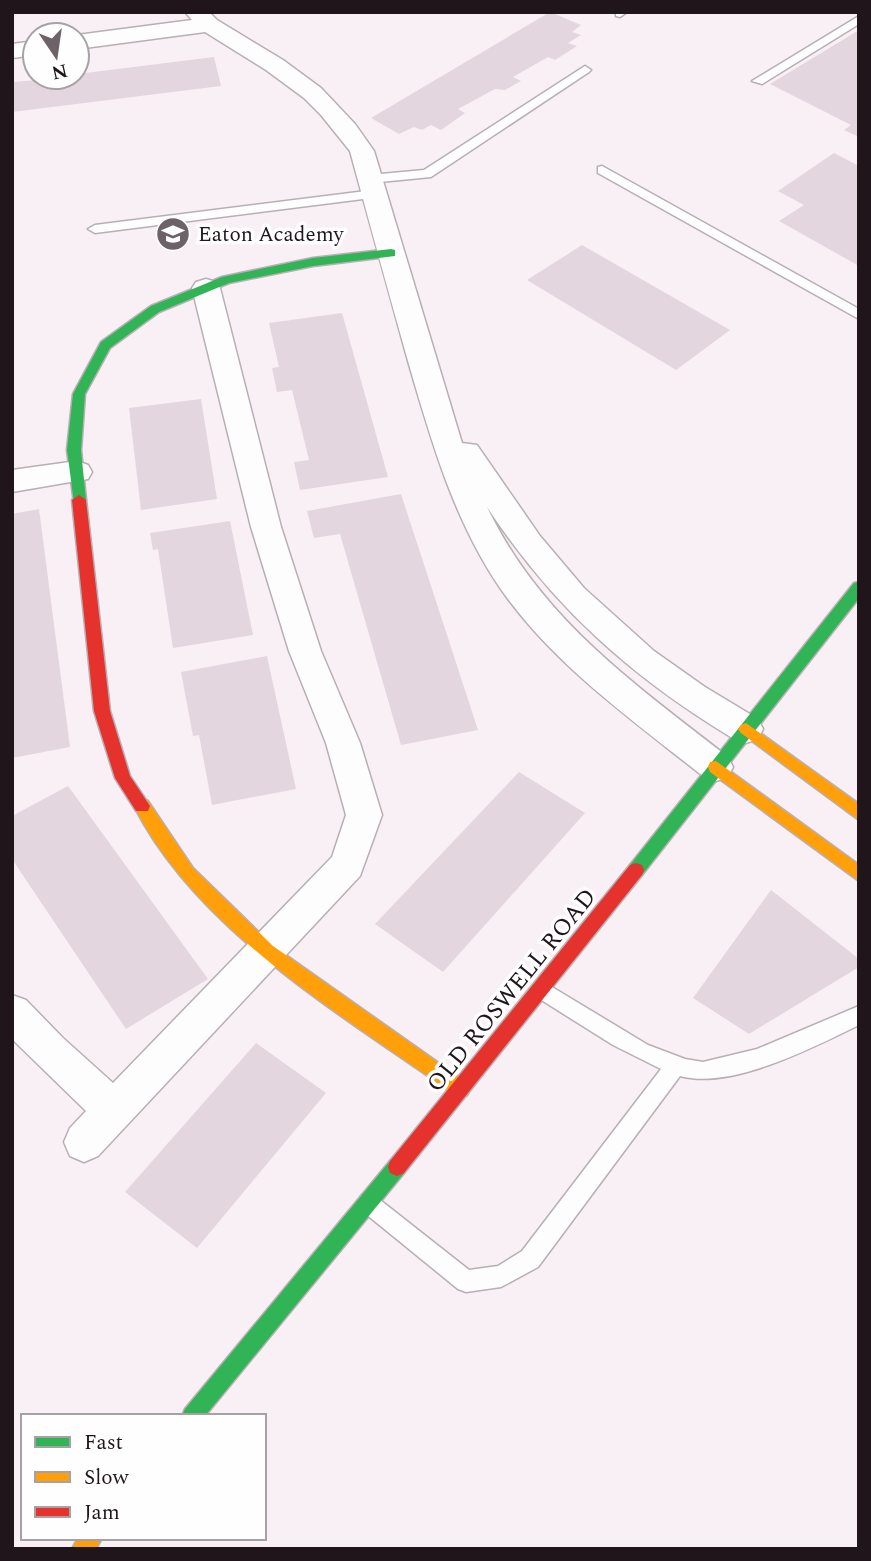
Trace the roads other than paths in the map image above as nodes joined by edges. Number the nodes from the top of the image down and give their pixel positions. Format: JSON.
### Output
{"nodes":[{"id":1,"x":203,"y":19,"type":"edge"},
{"id":2,"x":859,"y":19,"type":"edge"},
{"id":3,"x":91,"y":39,"type":"edge"},
{"id":4,"x":584,"y":70,"type":"dead end"},
{"id":5,"x":758,"y":81,"type":"dead end"},
{"id":6,"x":603,"y":170,"type":"dead end"},
{"id":7,"x":372,"y":187,"type":"junction"},
{"id":8,"x":95,"y":229,"type":"dead end"},
{"id":9,"x":391,"y":253,"type":"junction"},
{"id":10,"x":206,"y":288,"type":"junction"},
{"id":11,"x":859,"y":315,"type":"edge"},
{"id":12,"x":436,"y":410,"type":"junction"},
{"id":13,"x":77,"y":472,"type":"junction"},
{"id":14,"x":12,"y":481,"type":"edge"},
{"id":15,"x":859,"y":587,"type":"edge"},
{"id":16,"x":746,"y":729,"type":"junction"},
{"id":17,"x":716,"y":767,"type":"junction"},
{"id":18,"x":859,"y":813,"type":"edge"},
{"id":19,"x":859,"y":874,"type":"edge"},
{"id":20,"x":267,"y":951,"type":"junction"},
{"id":21,"x":542,"y":989,"type":"junction"},
{"id":22,"x":12,"y":1012,"type":"edge"},
{"id":23,"x":859,"y":1015,"type":"edge"},
{"id":24,"x":677,"y":1064,"type":"junction"},
{"id":25,"x":461,"y":1088,"type":"junction"},
{"id":26,"x":114,"y":1110,"type":"junction"},
{"id":27,"x":84,"y":1142,"type":"dead end"},
{"id":28,"x":368,"y":1203,"type":"junction"},
{"id":29,"x":194,"y":1414,"type":"edge"}],
"edges":[{"from":1,"to":3,"type":"street"},
{"from":1,"to":7,"type":"street"},
{"from":2,"to":5,"type":"lane"},
{"from":4,"to":7,"type":"lane"},
{"from":6,"to":11,"type":"lane"},
{"from":7,"to":8,"type":"lane"},
{"from":7,"to":9,"type":"street"},
{"from":9,"to":10,"type":"street"},
{"from":9,"to":12,"type":"street"},
{"from":10,"to":13,"type":"street"},
{"from":10,"to":20,"type":"street"},
{"from":12,"to":16,"type":"street"},
{"from":12,"to":17,"type":"street"},
{"from":13,"to":14,"type":"street"},
{"from":13,"to":20,"type":"street"},
{"from":15,"to":16,"type":"street","name":"OLD ROSWELL ROAD"},
{"from":16,"to":17,"type":"street","name":"OLD ROSWELL ROAD"},
{"from":16,"to":18,"type":"street"},
{"from":17,"to":19,"type":"street"},
{"from":17,"to":21,"type":"street","name":"OLD ROSWELL ROAD"},
{"from":20,"to":25,"type":"street"},
{"from":20,"to":26,"type":"street"},
{"from":21,"to":24,"type":"lane"},
{"from":21,"to":25,"type":"street","name":"OLD ROSWELL ROAD"},
{"from":22,"to":26,"type":"street"},
{"from":23,"to":24,"type":"lane"},
{"from":24,"to":28,"type":"lane"},
{"from":25,"to":28,"type":"street","name":"OLD ROSWELL ROAD"},
{"from":26,"to":27,"type":"street"},
{"from":28,"to":29,"type":"street","name":"OLD ROSWELL ROAD"}]}
